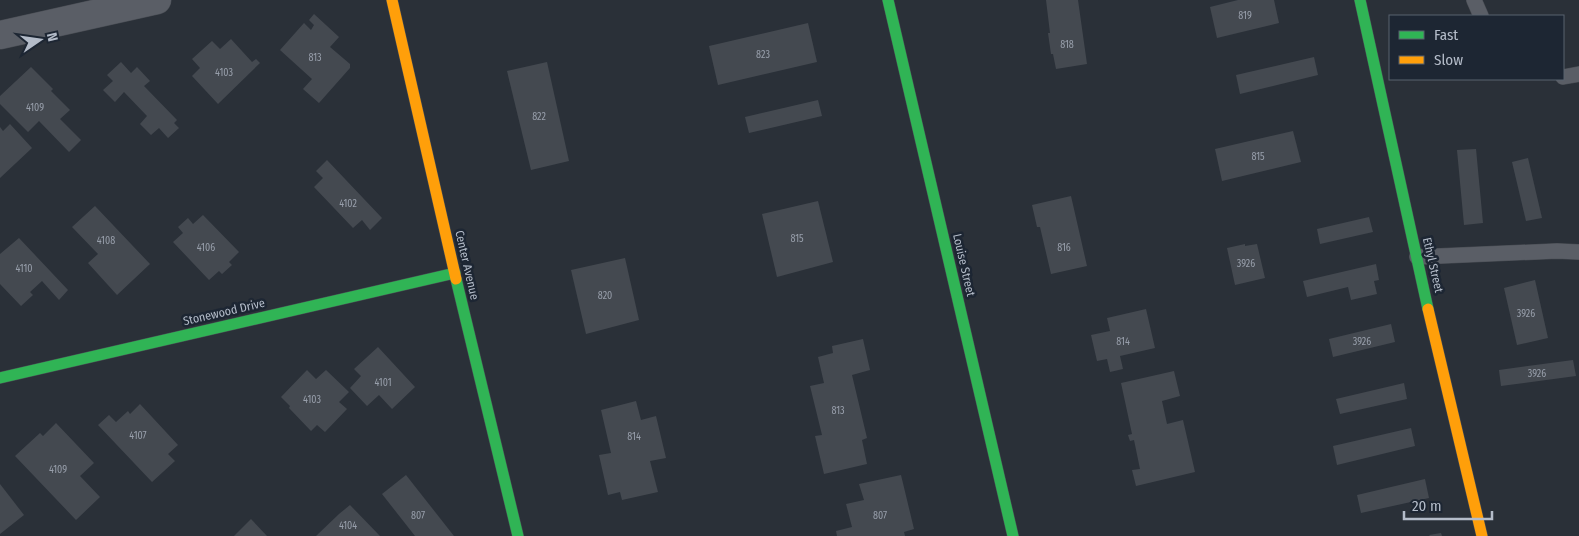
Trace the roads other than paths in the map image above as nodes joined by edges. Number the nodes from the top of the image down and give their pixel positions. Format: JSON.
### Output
{"nodes":[{"id":1,"x":156,"y":0,"type":"edge"},
{"id":2,"x":392,"y":0,"type":"edge"},
{"id":3,"x":888,"y":0,"type":"edge"},
{"id":4,"x":1360,"y":0,"type":"edge"},
{"id":5,"x":1474,"y":0,"type":"edge"},
{"id":6,"x":1481,"y":15,"type":"edge"},
{"id":7,"x":0,"y":35,"type":"edge"},
{"id":8,"x":1579,"y":74,"type":"edge"},
{"id":9,"x":1564,"y":77,"type":"edge"},
{"id":10,"x":1579,"y":252,"type":"edge"},
{"id":11,"x":1417,"y":257,"type":"junction"},
{"id":12,"x":455,"y":273,"type":"junction"},
{"id":13,"x":0,"y":378,"type":"edge"},
{"id":14,"x":518,"y":536,"type":"edge"},
{"id":15,"x":1013,"y":536,"type":"edge"},
{"id":16,"x":1482,"y":536,"type":"edge"}],
"edges":[{"from":1,"to":7,"type":"street"},
{"from":2,"to":12,"type":"street","name":"Center Avenue"},
{"from":3,"to":15,"type":"street","name":"Louise Street"},
{"from":4,"to":11,"type":"street","name":"Ethyl Street"},
{"from":5,"to":6,"type":"lane"},
{"from":8,"to":9,"type":"lane"},
{"from":10,"to":11,"type":"lane"},
{"from":11,"to":16,"type":"street","name":"Ethyl Street"},
{"from":12,"to":13,"type":"street","name":"Stonewood Drive"},
{"from":12,"to":14,"type":"street","name":"Center Avenue"}]}
